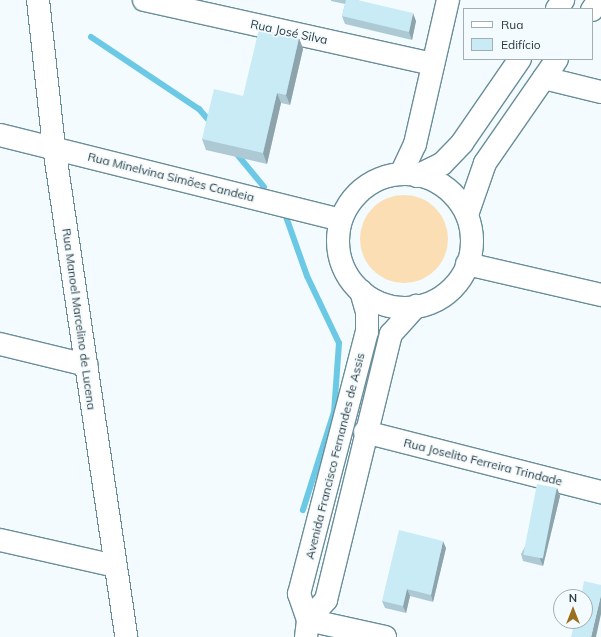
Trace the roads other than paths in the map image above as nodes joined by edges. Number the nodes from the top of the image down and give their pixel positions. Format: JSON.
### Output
{"nodes":[{"id":1,"x":38,"y":0,"type":"edge"},
{"id":2,"x":144,"y":0,"type":"edge"},
{"id":3,"x":448,"y":0,"type":"edge"},
{"id":4,"x":599,"y":0,"type":"edge"},
{"id":5,"x":593,"y":9,"type":"edge"},
{"id":6,"x":519,"y":60,"type":"edge"},
{"id":7,"x":557,"y":60,"type":"edge"},
{"id":8,"x":433,"y":64,"type":"junction"},
{"id":9,"x":544,"y":78,"type":"junction"},
{"id":10,"x":601,"y":92,"type":"edge"},
{"id":11,"x":0,"y":135,"type":"edge"},
{"id":12,"x":54,"y":147,"type":"junction"},
{"id":13,"x":409,"y":175,"type":"junction"},
{"id":14,"x":467,"y":215,"type":"junction"},
{"id":15,"x":341,"y":220,"type":"junction"},
{"id":16,"x":467,"y":264,"type":"junction"},
{"id":17,"x":361,"y":291,"type":"junction"},
{"id":18,"x":601,"y":295,"type":"edge"},
{"id":19,"x":416,"y":306,"type":"junction"},
{"id":20,"x":0,"y":344,"type":"edge"},
{"id":21,"x":86,"y":365,"type":"junction"},
{"id":22,"x":365,"y":432,"type":"junction"},
{"id":23,"x":601,"y":492,"type":"edge"},
{"id":24,"x":0,"y":540,"type":"edge"},
{"id":25,"x":115,"y":566,"type":"junction"},
{"id":26,"x":307,"y":628,"type":"edge"},
{"id":27,"x":126,"y":637,"type":"edge"},
{"id":28,"x":385,"y":637,"type":"edge"}],
"edges":[{"from":1,"to":12,"type":"street","name":"Rua Manoel Marcelino de Lucena"},
{"from":2,"to":8,"type":"street","name":"Rua José Silva"},
{"from":3,"to":8,"type":"street"},
{"from":4,"to":5,"type":"street"},
{"from":6,"to":13,"type":"street"},
{"from":7,"to":9,"type":"street"},
{"from":8,"to":13,"type":"street"},
{"from":9,"to":10,"type":"street"},
{"from":9,"to":14,"type":"street"},
{"from":11,"to":12,"type":"street","name":"Rua Minelvina Simões Candeia"},
{"from":12,"to":15,"type":"street","name":"Rua Minelvina Simões Candeia"},
{"from":12,"to":21,"type":"street","name":"Rua Manoel Marcelino de Lucena"},
{"from":13,"to":14,"type":"street"},
{"from":13,"to":15,"type":"street"},
{"from":14,"to":16,"type":"street"},
{"from":15,"to":17,"type":"street"},
{"from":16,"to":18,"type":"street"},
{"from":16,"to":19,"type":"street"},
{"from":17,"to":19,"type":"street"},
{"from":17,"to":26,"type":"street","name":"Avenida Francisco Fernandes de Assis"},
{"from":19,"to":22,"type":"street","name":"Avenida Francisco Fernandes de Assis"},
{"from":20,"to":21,"type":"street"},
{"from":21,"to":25,"type":"street","name":"Rua Manoel Marcelino de Lucena"},
{"from":22,"to":23,"type":"street","name":"Rua Joselito Ferreira Trindade"},
{"from":22,"to":26,"type":"street","name":"Avenida Francisco Fernandes de Assis"},
{"from":24,"to":25,"type":"street"},
{"from":25,"to":27,"type":"street","name":"Rua Manoel Marcelino de Lucena"},
{"from":26,"to":28,"type":"street"}]}
